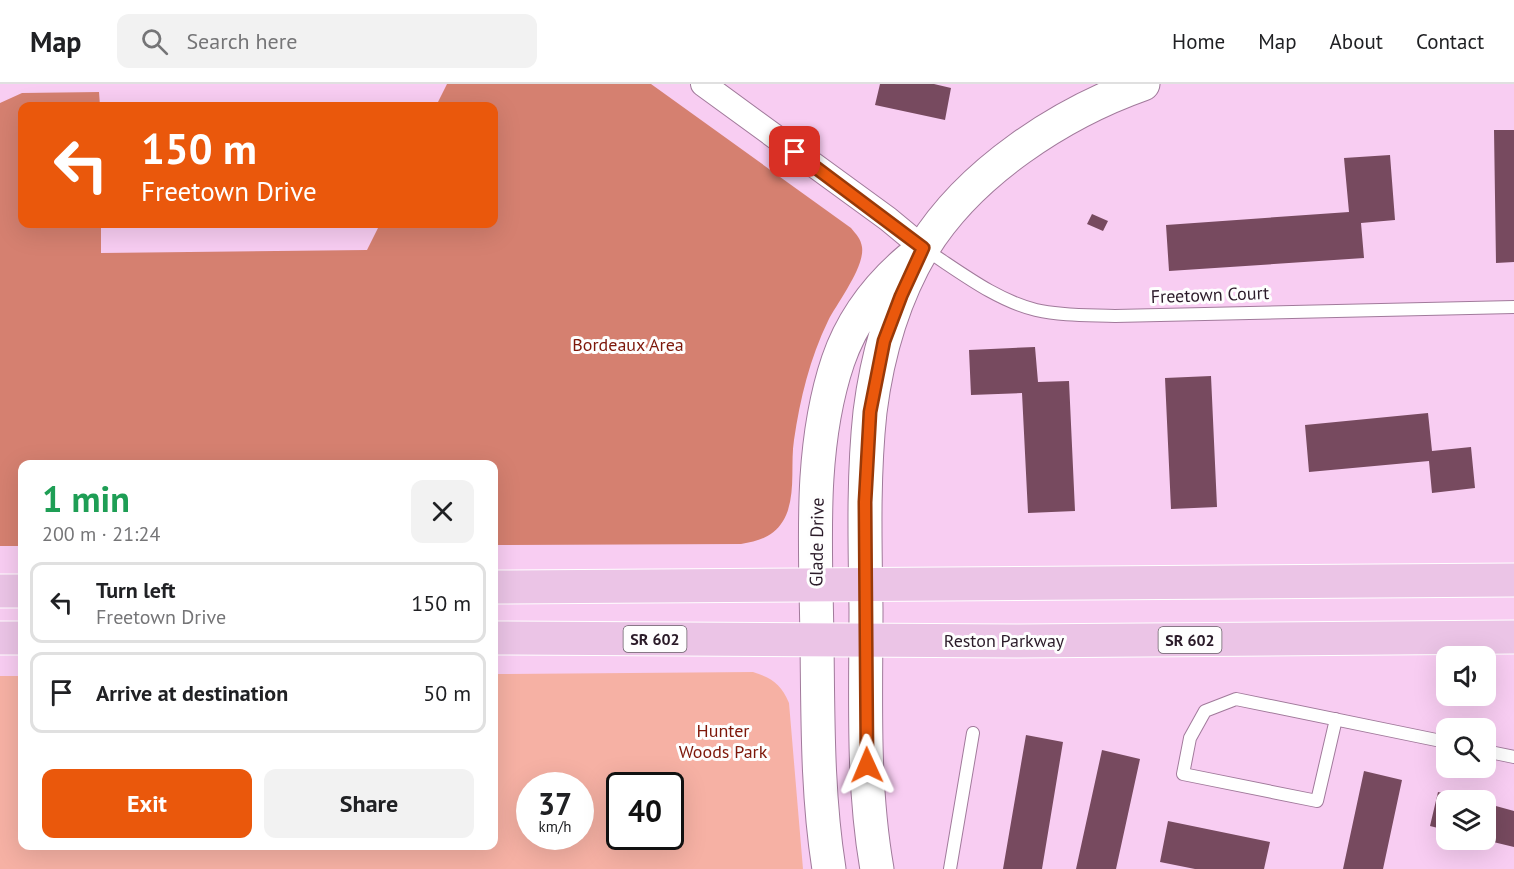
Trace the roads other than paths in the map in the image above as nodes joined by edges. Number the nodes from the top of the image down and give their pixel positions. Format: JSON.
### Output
{"nodes":[{"id":1,"x":703,"y":84,"type":"edge"},
{"id":2,"x":1143,"y":84,"type":"edge"},
{"id":3,"x":923,"y":248,"type":"junction"},
{"id":4,"x":1514,"y":307,"type":"edge"},
{"id":5,"x":1514,"y":580,"type":"edge"},
{"id":6,"x":816,"y":585,"type":"junction"},
{"id":7,"x":866,"y":585,"type":"junction"},
{"id":8,"x":498,"y":587,"type":"edge"},
{"id":9,"x":0,"y":591,"type":"edge"},
{"id":10,"x":18,"y":591,"type":"edge"},
{"id":11,"x":1514,"y":637,"type":"edge"},
{"id":12,"x":0,"y":638,"type":"edge"},
{"id":13,"x":18,"y":638,"type":"edge"},
{"id":14,"x":498,"y":638,"type":"edge"},
{"id":15,"x":817,"y":640,"type":"junction"},
{"id":16,"x":866,"y":640,"type":"junction"},
{"id":17,"x":1336,"y":719,"type":"junction"},
{"id":18,"x":973,"y":733,"type":"dead end"},
{"id":19,"x":1436,"y":740,"type":"edge"},
{"id":20,"x":1496,"y":753,"type":"edge"},
{"id":21,"x":1514,"y":757,"type":"edge"},
{"id":22,"x":829,"y":869,"type":"edge"},
{"id":23,"x":877,"y":869,"type":"edge"},
{"id":24,"x":950,"y":869,"type":"edge"}],
"edges":[{"from":1,"to":3,"type":"street"},
{"from":2,"to":3,"type":"street","name":"Glade Drive"},
{"from":3,"to":4,"type":"lane","name":"Freetown Court"},
{"from":3,"to":6,"type":"street","name":"Glade Drive"},
{"from":3,"to":7,"type":"street","name":"Glade Drive"},
{"from":5,"to":7,"type":"main road"},
{"from":6,"to":7,"type":"main road"},
{"from":6,"to":8,"type":"main road"},
{"from":6,"to":15,"type":"street","name":"Glade Drive"},
{"from":7,"to":16,"type":"street","name":"Glade Drive"},
{"from":9,"to":10,"type":"main road"},
{"from":11,"to":16,"type":"main road","name":"Reston Parkway","number":"SR 602"},
{"from":12,"to":13,"type":"main road"},
{"from":14,"to":15,"type":"main road","name":"Reston Parkway","number":"SR 602"},
{"from":15,"to":16,"type":"main road","name":"Reston Parkway","number":"SR 602"},
{"from":15,"to":22,"type":"street","name":"Glade Drive"},
{"from":16,"to":23,"type":"street","name":"Glade Drive"},
{"from":17,"to":17,"type":"lane"},
{"from":17,"to":19,"type":"lane"},
{"from":18,"to":24,"type":"lane"},
{"from":20,"to":21,"type":"lane"}]}
